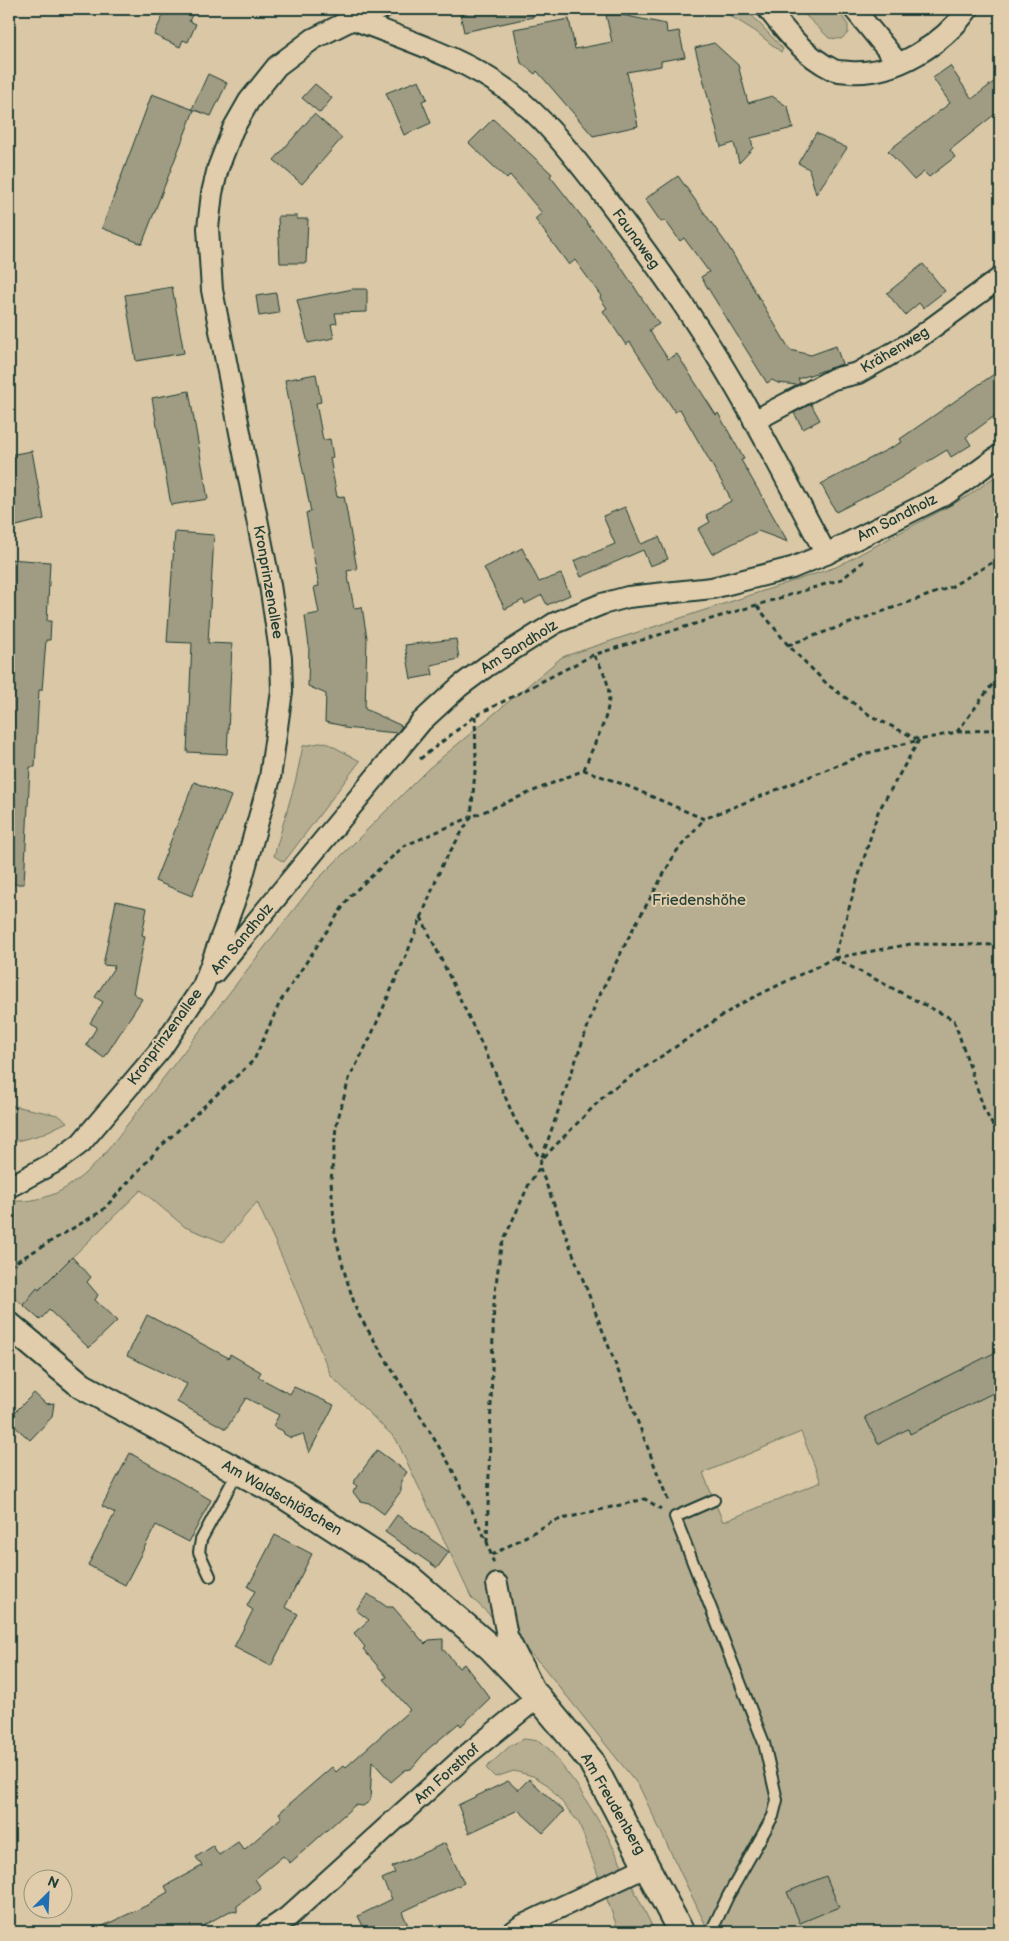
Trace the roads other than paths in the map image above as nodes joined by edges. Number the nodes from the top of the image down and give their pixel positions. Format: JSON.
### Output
{"nodes":[{"id":1,"x":381,"y":9,"type":"edge"},
{"id":2,"x":768,"y":9,"type":"edge"},
{"id":3,"x":854,"y":9,"type":"edge"},
{"id":4,"x":968,"y":9,"type":"edge"},
{"id":5,"x":352,"y":19,"type":"junction"},
{"id":6,"x":898,"y":63,"type":"junction"},
{"id":7,"x":1000,"y":278,"type":"edge"},
{"id":8,"x":754,"y":421,"type":"junction"},
{"id":9,"x":1000,"y":455,"type":"edge"},
{"id":10,"x":826,"y":554,"type":"junction"},
{"id":11,"x":203,"y":986,"type":"junction"},
{"id":12,"x":45,"y":1166,"type":"junction"},
{"id":13,"x":9,"y":1171,"type":"edge"},
{"id":14,"x":9,"y":1187,"type":"edge"},
{"id":15,"x":9,"y":1325,"type":"edge"},
{"id":16,"x":238,"y":1471,"type":"junction"},
{"id":17,"x":714,"y":1500,"type":"dead end"},
{"id":18,"x":210,"y":1576,"type":"dead end"},
{"id":19,"x":496,"y":1584,"type":"dead end"},
{"id":20,"x":538,"y":1697,"type":"junction"},
{"id":21,"x":648,"y":1866,"type":"junction"},
{"id":22,"x":266,"y":1932,"type":"edge"},
{"id":23,"x":514,"y":1932,"type":"edge"},
{"id":24,"x":680,"y":1932,"type":"edge"},
{"id":25,"x":711,"y":1932,"type":"edge"}],
"edges":[{"from":1,"to":5,"type":"street","name":"Kronprinzenallee"},
{"from":2,"to":6,"type":"street"},
{"from":3,"to":6,"type":"street"},
{"from":4,"to":6,"type":"street"},
{"from":5,"to":8,"type":"street","name":"Faunaweg"},
{"from":5,"to":11,"type":"street","name":"Kronprinzenallee"},
{"from":7,"to":8,"type":"street","name":"Krähenweg"},
{"from":8,"to":10,"type":"street","name":"Faunaweg"},
{"from":9,"to":10,"type":"street","name":"Am Sandholz"},
{"from":10,"to":11,"type":"street","name":"Am Sandholz"},
{"from":11,"to":12,"type":"street","name":"Kronprinzenallee"},
{"from":12,"to":13,"type":"street","name":"Kronprinzenallee"},
{"from":12,"to":14,"type":"street","name":"Kronprinzenallee"},
{"from":15,"to":16,"type":"street","name":"Am Waldschlößchen"},
{"from":16,"to":18,"type":"lane"},
{"from":16,"to":20,"type":"street","name":"Am Waldschlößchen"},
{"from":17,"to":25,"type":"lane"},
{"from":19,"to":20,"type":"street"},
{"from":20,"to":21,"type":"street","name":"Am Freudenberg"},
{"from":20,"to":22,"type":"street","name":"Am Forsthof"},
{"from":21,"to":23,"type":"street","name":"Am Freudenberg"},
{"from":21,"to":24,"type":"street","name":"Am Freudenberg"}]}
